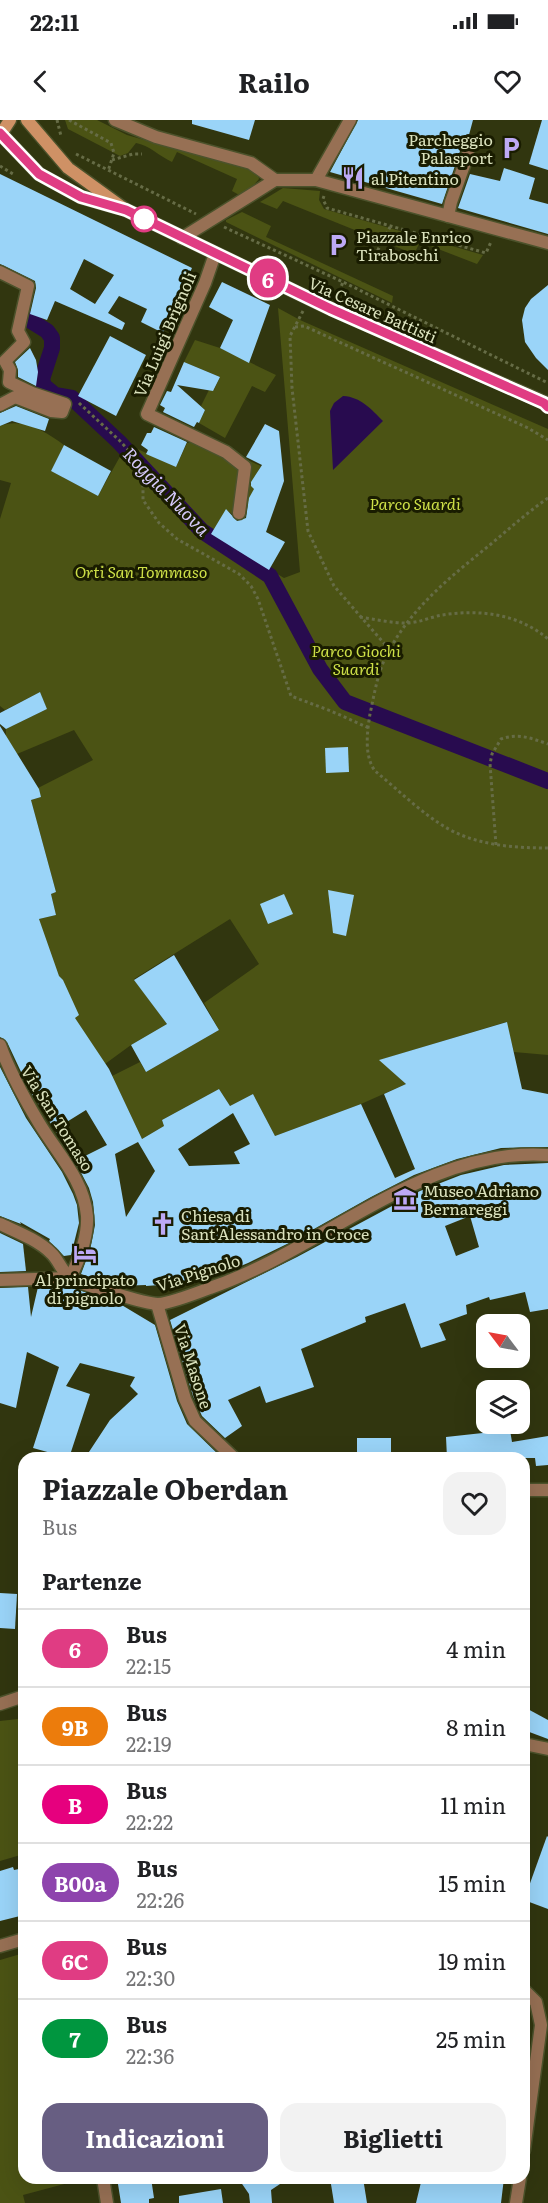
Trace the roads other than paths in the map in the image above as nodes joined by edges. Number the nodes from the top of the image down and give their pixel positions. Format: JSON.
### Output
{"nodes":[{"id":1,"x":10,"y":120,"type":"edge"},
{"id":2,"x":27,"y":120,"type":"edge"},
{"id":3,"x":115,"y":120,"type":"edge"},
{"id":4,"x":350,"y":120,"type":"edge"},
{"id":5,"x":0,"y":134,"type":"edge"},
{"id":6,"x":468,"y":154,"type":"dead end"},
{"id":7,"x":275,"y":180,"type":"junction"},
{"id":8,"x":322,"y":182,"type":"junction"},
{"id":9,"x":126,"y":210,"type":"junction"},
{"id":10,"x":448,"y":216,"type":"junction"},
{"id":11,"x":182,"y":238,"type":"junction"},
{"id":12,"x":548,"y":243,"type":"edge"},
{"id":13,"x":215,"y":254,"type":"junction"},
{"id":14,"x":0,"y":272,"type":"edge"},
{"id":15,"x":0,"y":405,"type":"edge"},
{"id":16,"x":547,"y":405,"type":"edge"},
{"id":17,"x":239,"y":513,"type":"dead end"},
{"id":18,"x":0,"y":1045,"type":"edge"},
{"id":19,"x":548,"y":1155,"type":"edge"},
{"id":20,"x":0,"y":1224,"type":"edge"},
{"id":21,"x":70,"y":1278,"type":"junction"},
{"id":22,"x":0,"y":1280,"type":"edge"},
{"id":23,"x":157,"y":1304,"type":"junction"},
{"id":24,"x":228,"y":1452,"type":"edge"},
{"id":25,"x":530,"y":1490,"type":"edge"},
{"id":26,"x":548,"y":1490,"type":"edge"},
{"id":27,"x":18,"y":1698,"type":"edge"},
{"id":28,"x":0,"y":1704,"type":"edge"},
{"id":29,"x":530,"y":1745,"type":"edge"},
{"id":30,"x":548,"y":1749,"type":"edge"},
{"id":31,"x":18,"y":1941,"type":"edge"},
{"id":32,"x":0,"y":1946,"type":"edge"},
{"id":33,"x":530,"y":1996,"type":"edge"},
{"id":34,"x":530,"y":2106,"type":"edge"},
{"id":35,"x":104,"y":2184,"type":"edge"},
{"id":36,"x":519,"y":2184,"type":"edge"},
{"id":37,"x":107,"y":2203,"type":"edge"},
{"id":38,"x":516,"y":2203,"type":"edge"}],
"edges":[{"from":1,"to":5,"type":"street","name":"Via Cesare Battisti"},
{"from":2,"to":9,"type":"street","name":"Via Cesare Battisti"},
{"from":3,"to":7,"type":"street"},
{"from":4,"to":8,"type":"street"},
{"from":5,"to":9,"type":"street","name":"Via Cesare Battisti"},
{"from":6,"to":10,"type":"street"},
{"from":7,"to":8,"type":"street"},
{"from":7,"to":11,"type":"street"},
{"from":8,"to":10,"type":"street"},
{"from":9,"to":11,"type":"street","name":"Via Cesare Battisti"},
{"from":10,"to":12,"type":"street"},
{"from":11,"to":13,"type":"street","name":"Via Cesare Battisti"},
{"from":13,"to":16,"type":"street","name":"Via Cesare Battisti"},
{"from":13,"to":17,"type":"street","name":"Via Luigi Brignoli"},
{"from":14,"to":15,"type":"street"},
{"from":18,"to":21,"type":"street","name":"Via San Tomaso"},
{"from":19,"to":23,"type":"street","name":"Via Pignolo"},
{"from":20,"to":21,"type":"street"},
{"from":21,"to":22,"type":"street"},
{"from":21,"to":23,"type":"street","name":"Via Pignolo"},
{"from":23,"to":24,"type":"street","name":"Via Masone"},
{"from":25,"to":26,"type":"street"},
{"from":27,"to":28,"type":"street"},
{"from":29,"to":30,"type":"street"},
{"from":31,"to":32,"type":"street"},
{"from":33,"to":34,"type":"street"},
{"from":35,"to":37,"type":"street"},
{"from":36,"to":38,"type":"street"}]}
